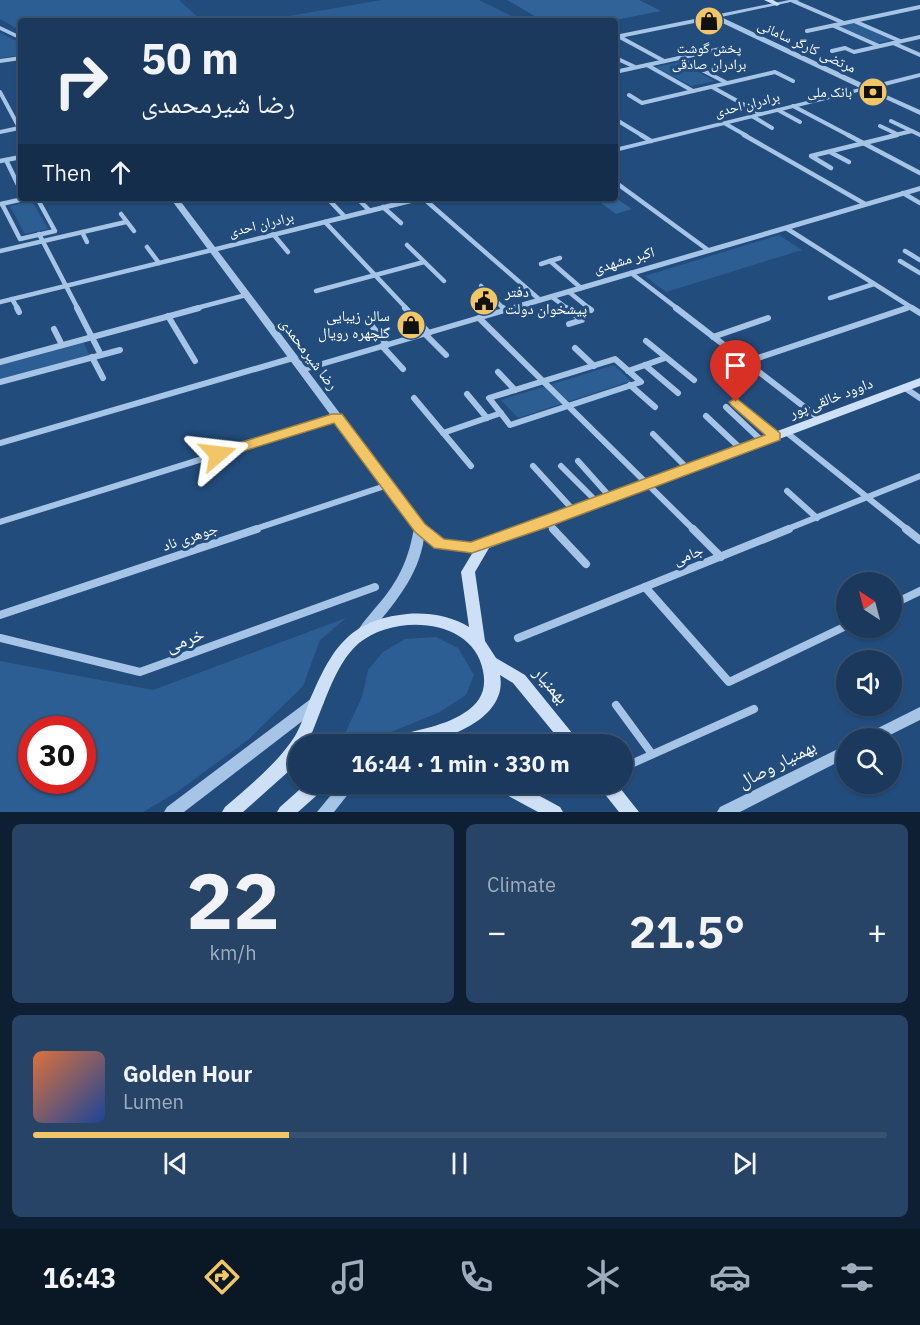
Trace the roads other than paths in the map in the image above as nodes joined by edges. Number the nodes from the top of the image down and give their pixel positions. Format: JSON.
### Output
{"nodes":[{"id":1,"x":767,"y":0,"type":"edge"},
{"id":2,"x":795,"y":0,"type":"edge"},
{"id":3,"x":777,"y":4,"type":"junction"},
{"id":4,"x":920,"y":7,"type":"edge"},
{"id":5,"x":716,"y":17,"type":"junction"},
{"id":6,"x":854,"y":21,"type":"junction"},
{"id":7,"x":845,"y":23,"type":"junction"},
{"id":8,"x":833,"y":25,"type":"junction"},
{"id":9,"x":0,"y":28,"type":"edge"},
{"id":10,"x":807,"y":31,"type":"dead end"},
{"id":11,"x":18,"y":37,"type":"edge"},
{"id":12,"x":618,"y":37,"type":"edge"},
{"id":13,"x":920,"y":37,"type":"edge"},
{"id":14,"x":618,"y":38,"type":"edge"},
{"id":15,"x":901,"y":41,"type":"junction"},
{"id":16,"x":893,"y":43,"type":"junction"},
{"id":17,"x":880,"y":46,"type":"junction"},
{"id":18,"x":832,"y":51,"type":"dead end"},
{"id":19,"x":740,"y":55,"type":"dead end"},
{"id":20,"x":920,"y":55,"type":"edge"},
{"id":21,"x":18,"y":58,"type":"edge"},
{"id":22,"x":679,"y":58,"type":"junction"},
{"id":23,"x":620,"y":60,"type":"dead end"},
{"id":24,"x":0,"y":61,"type":"edge"},
{"id":25,"x":664,"y":61,"type":"junction"},
{"id":26,"x":646,"y":65,"type":"junction"},
{"id":27,"x":635,"y":68,"type":"junction"},
{"id":28,"x":618,"y":71,"type":"edge"},
{"id":29,"x":920,"y":75,"type":"edge"},
{"id":30,"x":793,"y":81,"type":"dead end"},
{"id":31,"x":727,"y":83,"type":"junction"},
{"id":32,"x":711,"y":87,"type":"junction"},
{"id":33,"x":867,"y":88,"type":"junction"},
{"id":34,"x":693,"y":91,"type":"junction"},
{"id":35,"x":0,"y":92,"type":"edge"},
{"id":36,"x":628,"y":95,"type":"dead end"},
{"id":37,"x":7,"y":106,"type":"junction"},
{"id":38,"x":793,"y":106,"type":"junction"},
{"id":39,"x":0,"y":107,"type":"edge"},
{"id":40,"x":778,"y":110,"type":"junction"},
{"id":41,"x":920,"y":113,"type":"edge"},
{"id":42,"x":761,"y":114,"type":"junction"},
{"id":43,"x":752,"y":116,"type":"junction"},
{"id":44,"x":618,"y":121,"type":"edge"},
{"id":45,"x":891,"y":121,"type":"dead end"},
{"id":46,"x":800,"y":122,"type":"dead end"},
{"id":47,"x":724,"y":123,"type":"junction"},
{"id":48,"x":18,"y":126,"type":"edge"},
{"id":49,"x":880,"y":126,"type":"dead end"},
{"id":50,"x":772,"y":128,"type":"dead end"},
{"id":51,"x":18,"y":130,"type":"edge"},
{"id":52,"x":912,"y":131,"type":"junction"},
{"id":53,"x":0,"y":132,"type":"edge"},
{"id":54,"x":897,"y":135,"type":"junction"},
{"id":55,"x":920,"y":135,"type":"edge"},
{"id":56,"x":651,"y":141,"type":"junction"},
{"id":57,"x":863,"y":143,"type":"junction"},
{"id":58,"x":618,"y":149,"type":"edge"},
{"id":59,"x":830,"y":152,"type":"junction"},
{"id":60,"x":18,"y":158,"type":"edge"},
{"id":61,"x":3,"y":161,"type":"edge"},
{"id":62,"x":849,"y":162,"type":"dead end"},
{"id":63,"x":831,"y":168,"type":"dead end"},
{"id":64,"x":920,"y":173,"type":"edge"},
{"id":65,"x":618,"y":184,"type":"edge"},
{"id":66,"x":18,"y":186,"type":"edge"},
{"id":67,"x":920,"y":188,"type":"edge"},
{"id":68,"x":903,"y":193,"type":"junction"},
{"id":69,"x":18,"y":200,"type":"edge"},
{"id":70,"x":39,"y":201,"type":"edge"},
{"id":71,"x":176,"y":201,"type":"edge"},
{"id":72,"x":330,"y":201,"type":"dead end"},
{"id":73,"x":360,"y":201,"type":"edge"},
{"id":74,"x":409,"y":201,"type":"edge"},
{"id":75,"x":425,"y":201,"type":"edge"},
{"id":76,"x":920,"y":203,"type":"edge"},
{"id":77,"x":1,"y":204,"type":"edge"},
{"id":78,"x":865,"y":204,"type":"junction"},
{"id":79,"x":383,"y":207,"type":"junction"},
{"id":80,"x":370,"y":211,"type":"junction"},
{"id":81,"x":121,"y":214,"type":"dead end"},
{"id":82,"x":345,"y":217,"type":"junction"},
{"id":83,"x":126,"y":222,"type":"junction"},
{"id":84,"x":325,"y":222,"type":"junction"},
{"id":85,"x":401,"y":223,"type":"dead end"},
{"id":86,"x":786,"y":228,"type":"junction"},
{"id":87,"x":134,"y":231,"type":"dead end"},
{"id":88,"x":82,"y":232,"type":"junction"},
{"id":89,"x":39,"y":234,"type":"junction"},
{"id":90,"x":273,"y":234,"type":"junction"},
{"id":91,"x":42,"y":242,"type":"junction"},
{"id":92,"x":87,"y":242,"type":"dead end"},
{"id":93,"x":407,"y":245,"type":"dead end"},
{"id":94,"x":147,"y":247,"type":"dead end"},
{"id":95,"x":212,"y":250,"type":"junction"},
{"id":96,"x":708,"y":250,"type":"junction"},
{"id":97,"x":905,"y":251,"type":"dead end"},
{"id":98,"x":0,"y":252,"type":"edge"},
{"id":99,"x":288,"y":252,"type":"dead end"},
{"id":100,"x":560,"y":258,"type":"dead end"},
{"id":101,"x":920,"y":260,"type":"edge"},
{"id":102,"x":550,"y":261,"type":"junction"},
{"id":103,"x":900,"y":261,"type":"dead end"},
{"id":104,"x":424,"y":262,"type":"junction"},
{"id":105,"x":159,"y":263,"type":"junction"},
{"id":106,"x":541,"y":264,"type":"dead end"},
{"id":107,"x":631,"y":273,"type":"junction"},
{"id":108,"x":920,"y":273,"type":"edge"},
{"id":109,"x":375,"y":275,"type":"junction"},
{"id":110,"x":444,"y":281,"type":"dead end"},
{"id":111,"x":874,"y":284,"type":"junction"},
{"id":112,"x":65,"y":286,"type":"junction"},
{"id":113,"x":481,"y":286,"type":"dead end"},
{"id":114,"x":581,"y":288,"type":"junction"},
{"id":115,"x":316,"y":291,"type":"dead end"},
{"id":116,"x":569,"y":291,"type":"junction"},
{"id":117,"x":246,"y":295,"type":"junction"},
{"id":118,"x":552,"y":297,"type":"junction"},
{"id":119,"x":12,"y":298,"type":"junction"},
{"id":120,"x":830,"y":298,"type":"dead end"},
{"id":121,"x":540,"y":300,"type":"junction"},
{"id":122,"x":0,"y":302,"type":"edge"},
{"id":123,"x":910,"y":307,"type":"junction"},
{"id":124,"x":505,"y":310,"type":"junction"},
{"id":125,"x":591,"y":310,"type":"dead end"},
{"id":126,"x":19,"y":312,"type":"dead end"},
{"id":127,"x":920,"y":313,"type":"edge"},
{"id":128,"x":168,"y":316,"type":"junction"},
{"id":129,"x":479,"y":318,"type":"junction"},
{"id":130,"x":768,"y":318,"type":"dead end"},
{"id":131,"x":368,"y":321,"type":"dead end"},
{"id":132,"x":568,"y":324,"type":"dead end"},
{"id":133,"x":54,"y":329,"type":"dead end"},
{"id":134,"x":427,"y":333,"type":"junction"},
{"id":135,"x":92,"y":337,"type":"junction"},
{"id":136,"x":713,"y":337,"type":"junction"},
{"id":137,"x":646,"y":342,"type":"dead end"},
{"id":138,"x":62,"y":345,"type":"junction"},
{"id":139,"x":385,"y":346,"type":"junction"},
{"id":140,"x":575,"y":348,"type":"dead end"},
{"id":141,"x":120,"y":350,"type":"dead end"},
{"id":142,"x":101,"y":355,"type":"junction"},
{"id":143,"x":446,"y":356,"type":"dead end"},
{"id":144,"x":92,"y":357,"type":"junction"},
{"id":145,"x":293,"y":358,"type":"junction"},
{"id":146,"x":665,"y":358,"type":"junction"},
{"id":147,"x":195,"y":361,"type":"dead end"},
{"id":148,"x":0,"y":362,"type":"edge"},
{"id":149,"x":746,"y":362,"type":"junction"},
{"id":150,"x":645,"y":365,"type":"junction"},
{"id":151,"x":594,"y":366,"type":"junction"},
{"id":152,"x":403,"y":369,"type":"dead end"},
{"id":153,"x":302,"y":370,"type":"junction"},
{"id":154,"x":628,"y":371,"type":"junction"},
{"id":155,"x":498,"y":372,"type":"dead end"},
{"id":156,"x":103,"y":378,"type":"dead end"},
{"id":157,"x":694,"y":380,"type":"dead end"},
{"id":158,"x":0,"y":382,"type":"edge"},
{"id":159,"x":544,"y":382,"type":"junction"},
{"id":160,"x":920,"y":382,"type":"edge"},
{"id":161,"x":630,"y":385,"type":"junction"},
{"id":162,"x":905,"y":388,"type":"junction"},
{"id":163,"x":515,"y":390,"type":"junction"},
{"id":164,"x":678,"y":393,"type":"dead end"},
{"id":165,"x":467,"y":394,"type":"dead end"},
{"id":166,"x":414,"y":398,"type":"dead end"},
{"id":167,"x":920,"y":398,"type":"edge"},
{"id":168,"x":736,"y":402,"type":"dead end"},
{"id":169,"x":569,"y":406,"type":"junction"},
{"id":170,"x":656,"y":407,"type":"dead end"},
{"id":171,"x":726,"y":407,"type":"dead end"},
{"id":172,"x":501,"y":413,"type":"junction"},
{"id":173,"x":706,"y":416,"type":"dead end"},
{"id":174,"x":337,"y":417,"type":"junction"},
{"id":175,"x":487,"y":418,"type":"junction"},
{"id":176,"x":820,"y":419,"type":"junction"},
{"id":177,"x":443,"y":433,"type":"junction"},
{"id":178,"x":653,"y":435,"type":"dead end"},
{"id":179,"x":775,"y":437,"type":"junction"},
{"id":180,"x":0,"y":443,"type":"edge"},
{"id":181,"x":741,"y":449,"type":"junction"},
{"id":182,"x":578,"y":461,"type":"dead end"},
{"id":183,"x":471,"y":466,"type":"dead end"},
{"id":184,"x":533,"y":466,"type":"dead end"},
{"id":185,"x":561,"y":466,"type":"dead end"},
{"id":186,"x":688,"y":469,"type":"junction"},
{"id":187,"x":920,"y":476,"type":"edge"},
{"id":188,"x":648,"y":484,"type":"junction"},
{"id":189,"x":388,"y":485,"type":"junction"},
{"id":190,"x":787,"y":491,"type":"dead end"},
{"id":191,"x":611,"y":498,"type":"junction"},
{"id":192,"x":867,"y":498,"type":"junction"},
{"id":193,"x":598,"y":503,"type":"junction"},
{"id":194,"x":575,"y":512,"type":"junction"},
{"id":195,"x":817,"y":518,"type":"junction"},
{"id":196,"x":0,"y":522,"type":"edge"},
{"id":197,"x":548,"y":522,"type":"junction"},
{"id":198,"x":420,"y":528,"type":"junction"},
{"id":199,"x":920,"y":540,"type":"edge"},
{"id":200,"x":484,"y":545,"type":"junction"},
{"id":201,"x":721,"y":557,"type":"junction"},
{"id":202,"x":586,"y":564,"type":"dead end"},
{"id":203,"x":375,"y":587,"type":"dead end"},
{"id":204,"x":645,"y":587,"type":"junction"},
{"id":205,"x":920,"y":591,"type":"edge"},
{"id":206,"x":902,"y":600,"type":"edge"},
{"id":207,"x":0,"y":615,"type":"edge"},
{"id":208,"x":365,"y":630,"type":"junction"},
{"id":209,"x":836,"y":632,"type":"edge"},
{"id":210,"x":0,"y":638,"type":"edge"},
{"id":211,"x":518,"y":638,"type":"dead end"},
{"id":212,"x":478,"y":641,"type":"junction"},
{"id":213,"x":490,"y":662,"type":"junction"},
{"id":214,"x":320,"y":699,"type":"junction"},
{"id":215,"x":616,"y":705,"type":"dead end"},
{"id":216,"x":754,"y":709,"type":"dead end"},
{"id":217,"x":920,"y":713,"type":"edge"},
{"id":218,"x":891,"y":728,"type":"edge"},
{"id":219,"x":304,"y":734,"type":"edge"},
{"id":220,"x":422,"y":734,"type":"edge"},
{"id":221,"x":565,"y":734,"type":"edge"},
{"id":222,"x":652,"y":754,"type":"junction"},
{"id":223,"x":836,"y":756,"type":"edge"},
{"id":224,"x":288,"y":759,"type":"edge"},
{"id":225,"x":633,"y":763,"type":"edge"},
{"id":226,"x":306,"y":794,"type":"edge"},
{"id":227,"x":341,"y":794,"type":"edge"},
{"id":228,"x":520,"y":794,"type":"edge"},
{"id":229,"x":614,"y":794,"type":"edge"},
{"id":230,"x":172,"y":812,"type":"edge"},
{"id":231,"x":231,"y":812,"type":"edge"},
{"id":232,"x":286,"y":812,"type":"edge"},
{"id":233,"x":325,"y":812,"type":"edge"},
{"id":234,"x":554,"y":812,"type":"edge"},
{"id":235,"x":630,"y":812,"type":"edge"},
{"id":236,"x":725,"y":812,"type":"edge"}],
"edges":[{"from":1,"to":3,"type":"main road"},
{"from":2,"to":3,"type":"street"},
{"from":2,"to":7,"type":"street"},
{"from":3,"to":5,"type":"street"},
{"from":4,"to":6,"type":"street"},
{"from":5,"to":12,"type":"street"},
{"from":5,"to":33,"type":"street","name":"مرتضی کارگر سامانی"},
{"from":6,"to":7,"type":"street"},
{"from":6,"to":15,"type":"street"},
{"from":7,"to":8,"type":"street"},
{"from":8,"to":10,"type":"street"},
{"from":8,"to":17,"type":"street"},
{"from":9,"to":11,"type":"street"},
{"from":13,"to":15,"type":"street"},
{"from":14,"to":25,"type":"street"},
{"from":15,"to":16,"type":"street"},
{"from":16,"to":17,"type":"street"},
{"from":16,"to":20,"type":"street"},
{"from":17,"to":18,"type":"street"},
{"from":19,"to":22,"type":"street"},
{"from":21,"to":24,"type":"street"},
{"from":22,"to":25,"type":"street"},
{"from":22,"to":31,"type":"street"},
{"from":23,"to":27,"type":"street"},
{"from":25,"to":26,"type":"street"},
{"from":26,"to":27,"type":"street"},
{"from":26,"to":34,"type":"street"},
{"from":27,"to":28,"type":"street"},
{"from":29,"to":33,"type":"street","name":"برادران احدی"},
{"from":30,"to":31,"type":"street"},
{"from":31,"to":32,"type":"street"},
{"from":32,"to":34,"type":"street"},
{"from":32,"to":42,"type":"street"},
{"from":33,"to":38,"type":"street","name":"برادران احدی"},
{"from":33,"to":41,"type":"street","name":"مرتضی کارگر سامانی"},
{"from":34,"to":36,"type":"street"},
{"from":35,"to":37,"type":"street"},
{"from":37,"to":39,"type":"street"},
{"from":37,"to":48,"type":"street"},
{"from":38,"to":40,"type":"street","name":"برادران احدی"},
{"from":38,"to":57,"type":"street"},
{"from":40,"to":42,"type":"street","name":"برادران احدی"},
{"from":40,"to":46,"type":"street"},
{"from":42,"to":43,"type":"street","name":"برادران احدی"},
{"from":43,"to":47,"type":"street","name":"برادران احدی"},
{"from":43,"to":50,"type":"street"},
{"from":44,"to":56,"type":"street"},
{"from":45,"to":52,"type":"street"},
{"from":47,"to":56,"type":"street","name":"برادران احدی"},
{"from":47,"to":78,"type":"street"},
{"from":49,"to":54,"type":"street"},
{"from":51,"to":53,"type":"street"},
{"from":52,"to":54,"type":"street"},
{"from":52,"to":55,"type":"street"},
{"from":54,"to":57,"type":"street"},
{"from":56,"to":58,"type":"street","name":"برادران احدی"},
{"from":57,"to":59,"type":"street"},
{"from":57,"to":64,"type":"street"},
{"from":59,"to":62,"type":"street"},
{"from":59,"to":63,"type":"street"},
{"from":60,"to":61,"type":"street"},
{"from":61,"to":66,"type":"street"},
{"from":65,"to":96,"type":"street"},
{"from":67,"to":68,"type":"street","name":"اکبر مشهدی"},
{"from":68,"to":76,"type":"street"},
{"from":68,"to":78,"type":"street","name":"اکبر مشهدی"},
{"from":69,"to":77,"type":"street"},
{"from":70,"to":89,"type":"street"},
{"from":71,"to":95,"type":"street","name":"رضا شیرمحمدی"},
{"from":72,"to":82,"type":"street"},
{"from":73,"to":80,"type":"street"},
{"from":74,"to":79,"type":"street","name":"برادران احدی"},
{"from":75,"to":121,"type":"street"},
{"from":77,"to":89,"type":"street"},
{"from":78,"to":86,"type":"street","name":"اکبر مشهدی"},
{"from":79,"to":80,"type":"street","name":"برادران احدی"},
{"from":79,"to":85,"type":"street"},
{"from":80,"to":82,"type":"street","name":"برادران احدی"},
{"from":81,"to":83,"type":"street"},
{"from":82,"to":84,"type":"street","name":"برادران احدی"},
{"from":83,"to":87,"type":"street"},
{"from":83,"to":88,"type":"street"},
{"from":84,"to":90,"type":"street","name":"برادران احدی"},
{"from":84,"to":109,"type":"street"},
{"from":86,"to":96,"type":"street","name":"اکبر مشهدی"},
{"from":86,"to":111,"type":"street"},
{"from":88,"to":91,"type":"street"},
{"from":88,"to":92,"type":"street"},
{"from":89,"to":91,"type":"street"},
{"from":90,"to":95,"type":"street","name":"برادران احدی"},
{"from":90,"to":99,"type":"street"},
{"from":91,"to":98,"type":"street"},
{"from":91,"to":112,"type":"street"},
{"from":93,"to":104,"type":"street"},
{"from":94,"to":105,"type":"street"},
{"from":95,"to":105,"type":"street"},
{"from":95,"to":117,"type":"street","name":"رضا شیرمحمدی"},
{"from":96,"to":107,"type":"street","name":"اکبر مشهدی"},
{"from":97,"to":101,"type":"street"},
{"from":100,"to":102,"type":"street"},
{"from":102,"to":106,"type":"street"},
{"from":102,"to":114,"type":"street"},
{"from":103,"to":108,"type":"street"},
{"from":104,"to":109,"type":"street"},
{"from":104,"to":110,"type":"street"},
{"from":105,"to":112,"type":"street"},
{"from":107,"to":114,"type":"street","name":"اکبر مشهدی"},
{"from":107,"to":136,"type":"street"},
{"from":109,"to":115,"type":"street"},
{"from":109,"to":134,"type":"street"},
{"from":111,"to":120,"type":"street"},
{"from":111,"to":123,"type":"street"},
{"from":112,"to":119,"type":"street"},
{"from":112,"to":135,"type":"street"},
{"from":113,"to":124,"type":"street"},
{"from":114,"to":116,"type":"street","name":"اکبر مشهدی"},
{"from":116,"to":118,"type":"street","name":"اکبر مشهدی"},
{"from":116,"to":125,"type":"street"},
{"from":117,"to":128,"type":"street"},
{"from":117,"to":145,"type":"street","name":"رضا شیرمحمدی"},
{"from":118,"to":121,"type":"street","name":"اکبر مشهدی"},
{"from":118,"to":132,"type":"street"},
{"from":119,"to":122,"type":"street"},
{"from":119,"to":126,"type":"street"},
{"from":121,"to":124,"type":"street","name":"اکبر مشهدی"},
{"from":123,"to":127,"type":"street"},
{"from":123,"to":149,"type":"street"},
{"from":124,"to":129,"type":"street","name":"اکبر مشهدی"},
{"from":128,"to":135,"type":"street"},
{"from":128,"to":147,"type":"street"},
{"from":129,"to":134,"type":"street","name":"اکبر مشهدی"},
{"from":129,"to":159,"type":"street"},
{"from":130,"to":136,"type":"street"},
{"from":131,"to":139,"type":"street"},
{"from":133,"to":138,"type":"street"},
{"from":134,"to":139,"type":"street","name":"اکبر مشهدی"},
{"from":134,"to":143,"type":"street"},
{"from":135,"to":138,"type":"street"},
{"from":135,"to":142,"type":"street"},
{"from":136,"to":149,"type":"street"},
{"from":137,"to":146,"type":"street"},
{"from":138,"to":148,"type":"street"},
{"from":139,"to":152,"type":"street"},
{"from":139,"to":153,"type":"street","name":"اکبر مشهدی"},
{"from":140,"to":151,"type":"street"},
{"from":141,"to":142,"type":"street"},
{"from":142,"to":144,"type":"street"},
{"from":144,"to":156,"type":"street"},
{"from":144,"to":158,"type":"street"},
{"from":145,"to":153,"type":"street","name":"رضا شیرمحمدی"},
{"from":145,"to":180,"type":"street"},
{"from":146,"to":150,"type":"street"},
{"from":146,"to":157,"type":"street"},
{"from":149,"to":176,"type":"street"},
{"from":150,"to":154,"type":"street"},
{"from":150,"to":164,"type":"street"},
{"from":151,"to":154,"type":"street"},
{"from":151,"to":159,"type":"street"},
{"from":153,"to":174,"type":"street","name":"رضا شیرمحمدی"},
{"from":154,"to":161,"type":"street"},
{"from":155,"to":163,"type":"street"},
{"from":159,"to":163,"type":"street"},
{"from":159,"to":169,"type":"street"},
{"from":160,"to":162,"type":"main road","name":"داوود خالقی پور"},
{"from":161,"to":169,"type":"street"},
{"from":161,"to":170,"type":"street"},
{"from":162,"to":167,"type":"street"},
{"from":162,"to":176,"type":"main road","name":"داوود خالقی پور"},
{"from":163,"to":172,"type":"street"},
{"from":165,"to":175,"type":"street"},
{"from":166,"to":177,"type":"street"},
{"from":168,"to":179,"type":"street"},
{"from":169,"to":172,"type":"street"},
{"from":169,"to":188,"type":"street"},
{"from":171,"to":179,"type":"street"},
{"from":172,"to":175,"type":"street"},
{"from":173,"to":181,"type":"street"},
{"from":174,"to":189,"type":"street","name":"رضا شیرمحمدی"},
{"from":174,"to":196,"type":"street"},
{"from":175,"to":177,"type":"street"},
{"from":176,"to":179,"type":"main road","name":"داوود خالقی پور"},
{"from":177,"to":183,"type":"street"},
{"from":178,"to":186,"type":"street"},
{"from":179,"to":181,"type":"main road","name":"داوود خالقی پور"},
{"from":179,"to":192,"type":"street"},
{"from":181,"to":186,"type":"main road","name":"داوود خالقی پور"},
{"from":182,"to":191,"type":"street"},
{"from":184,"to":194,"type":"street"},
{"from":185,"to":193,"type":"street"},
{"from":186,"to":188,"type":"main road","name":"داوود خالقی پور"},
{"from":187,"to":192,"type":"street","name":"جامی"},
{"from":188,"to":191,"type":"main road","name":"داوود خالقی پور"},
{"from":188,"to":201,"type":"street"},
{"from":189,"to":198,"type":"street","name":"رضا شیرمحمدی"},
{"from":189,"to":207,"type":"street","name":"جوهری ناد"},
{"from":190,"to":195,"type":"street"},
{"from":191,"to":193,"type":"main road","name":"داوود خالقی پور"},
{"from":192,"to":195,"type":"street","name":"جامی"},
{"from":192,"to":199,"type":"street"},
{"from":193,"to":194,"type":"main road","name":"داوود خالقی پور"},
{"from":194,"to":197,"type":"main road","name":"داوود خالقی پور"},
{"from":195,"to":201,"type":"street","name":"جامی"},
{"from":197,"to":200,"type":"main road","name":"داوود خالقی پور"},
{"from":197,"to":202,"type":"street"},
{"from":198,"to":200,"type":"street","name":"رضا شیرمحمدی"},
{"from":198,"to":208,"type":"street"},
{"from":200,"to":212,"type":"main road"},
{"from":201,"to":204,"type":"street","name":"جامی"},
{"from":203,"to":210,"type":"street","name":"خرمی"},
{"from":204,"to":209,"type":"street"},
{"from":204,"to":211,"type":"street","name":"جامی"},
{"from":205,"to":206,"type":"street"},
{"from":208,"to":212,"type":"main road"},
{"from":208,"to":214,"type":"main road"},
{"from":212,"to":213,"type":"main road"},
{"from":213,"to":220,"type":"main road"},
{"from":213,"to":221,"type":"main road","name":"بهمنیار"},
{"from":214,"to":219,"type":"main road"},
{"from":214,"to":230,"type":"street"},
{"from":215,"to":222,"type":"street"},
{"from":216,"to":222,"type":"street"},
{"from":217,"to":218,"type":"street"},
{"from":222,"to":225,"type":"street"},
{"from":223,"to":236,"type":"street","name":"بهمنیار وصال"},
{"from":224,"to":231,"type":"main road"},
{"from":226,"to":232,"type":"main road"},
{"from":227,"to":233,"type":"street"},
{"from":228,"to":234,"type":"main road"},
{"from":229,"to":235,"type":"main road"}]}
